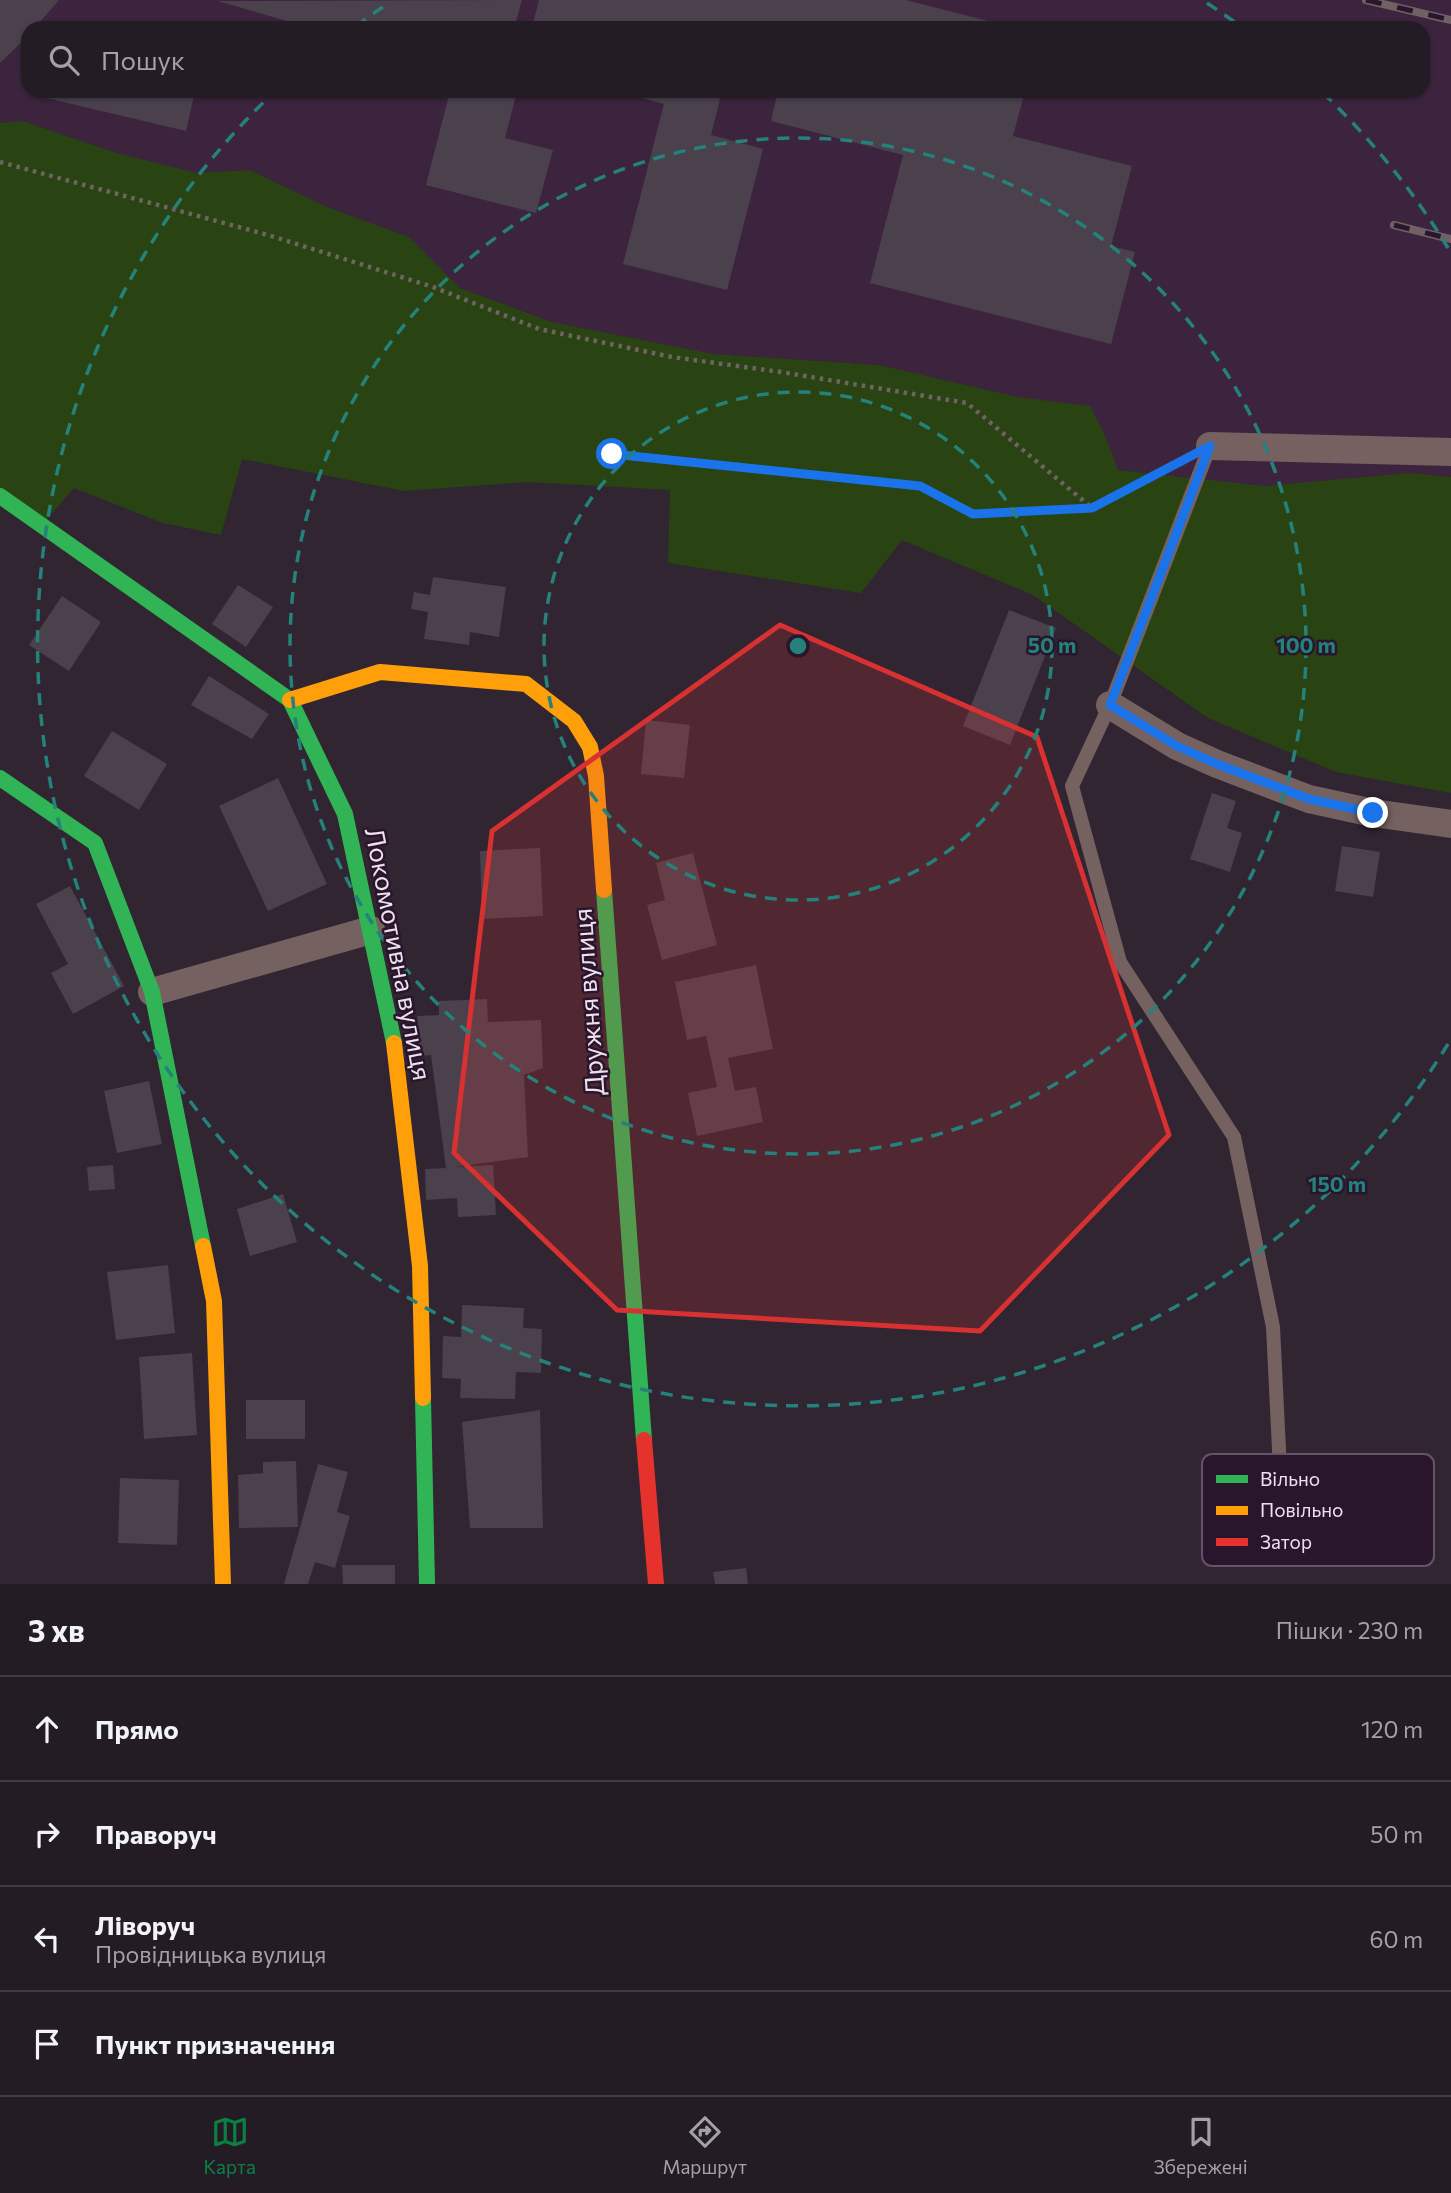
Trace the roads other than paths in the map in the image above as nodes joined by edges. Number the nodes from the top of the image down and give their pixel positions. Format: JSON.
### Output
{"nodes":[{"id":1,"x":1210,"y":446,"type":"joint"},
{"id":2,"x":1451,"y":452,"type":"edge"},
{"id":3,"x":0,"y":496,"type":"edge"},
{"id":4,"x":290,"y":699,"type":"junction"},
{"id":5,"x":1110,"y":705,"type":"junction"},
{"id":6,"x":0,"y":778,"type":"edge"},
{"id":7,"x":1451,"y":824,"type":"edge"},
{"id":8,"x":371,"y":930,"type":"junction"},
{"id":9,"x":152,"y":992,"type":"junction"},
{"id":10,"x":1279,"y":1454,"type":"edge"},
{"id":11,"x":223,"y":1584,"type":"edge"},
{"id":12,"x":427,"y":1584,"type":"edge"},
{"id":13,"x":656,"y":1584,"type":"edge"}],
"edges":[{"from":1,"to":2,"type":"street"},
{"from":1,"to":5,"type":"lane"},
{"from":3,"to":4,"type":"street","name":"Локомотивна вулиця"},
{"from":4,"to":8,"type":"street","name":"Локомотивна вулиця"},
{"from":4,"to":13,"type":"street","name":"Дружня вулиця"},
{"from":5,"to":7,"type":"street"},
{"from":5,"to":10,"type":"lane"},
{"from":6,"to":9,"type":"street"},
{"from":8,"to":9,"type":"street"},
{"from":8,"to":12,"type":"street","name":"Локомотивна вулиця"},
{"from":9,"to":11,"type":"street"}]}
